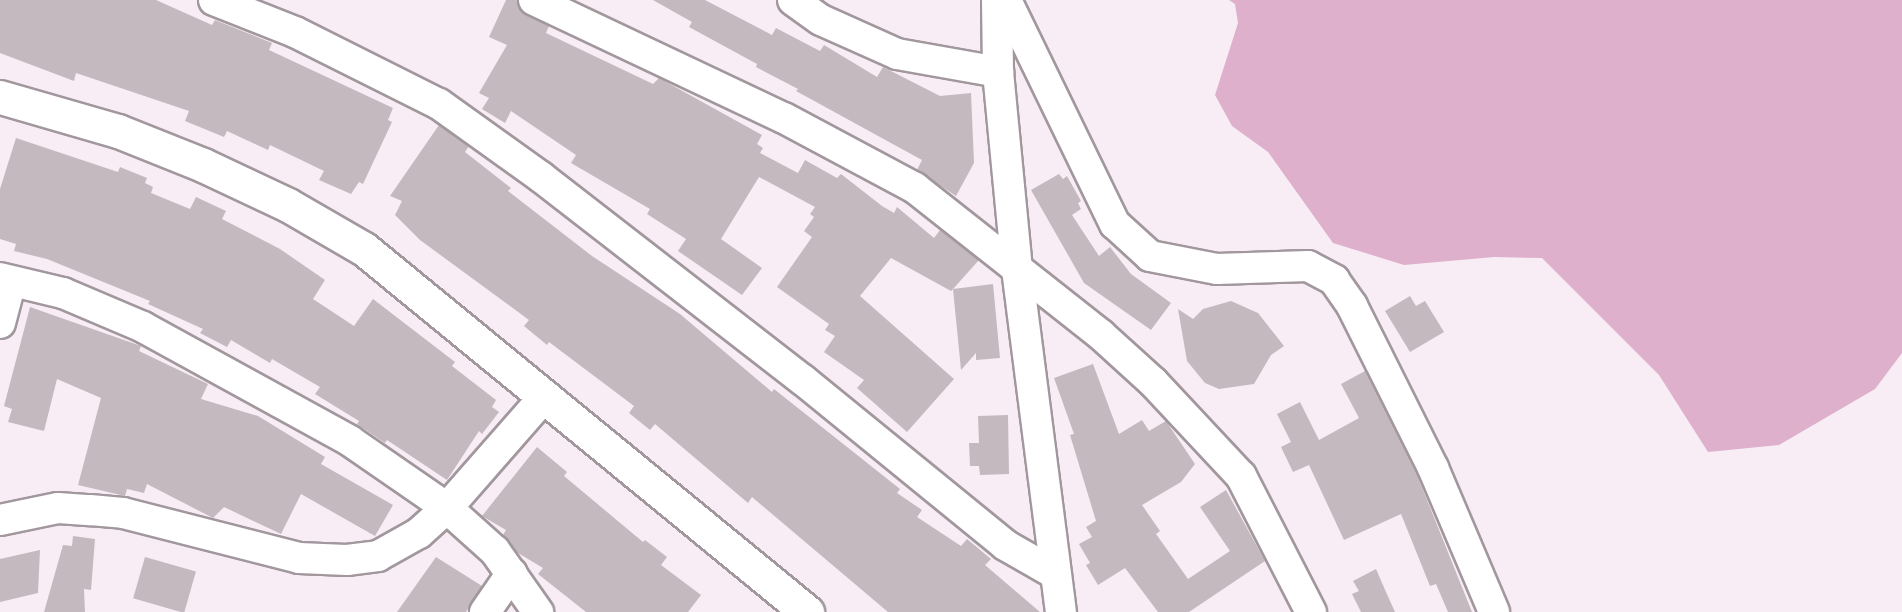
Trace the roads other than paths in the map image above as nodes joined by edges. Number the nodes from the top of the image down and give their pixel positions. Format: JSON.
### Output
{"nodes":[{"id":1,"x":214,"y":0,"type":"edge"},
{"id":2,"x":534,"y":0,"type":"edge"},
{"id":3,"x":794,"y":0,"type":"edge"},
{"id":4,"x":997,"y":0,"type":"edge"},
{"id":5,"x":1006,"y":0,"type":"edge"},
{"id":6,"x":998,"y":72,"type":"junction"},
{"id":7,"x":0,"y":97,"type":"edge"},
{"id":8,"x":1017,"y":269,"type":"junction"},
{"id":9,"x":6,"y":279,"type":"edge"},
{"id":10,"x":0,"y":323,"type":"edge"},
{"id":11,"x":544,"y":396,"type":"junction"},
{"id":12,"x":447,"y":508,"type":"junction"},
{"id":13,"x":0,"y":520,"type":"edge"},
{"id":14,"x":512,"y":573,"type":"junction"},
{"id":15,"x":1054,"y":573,"type":"junction"},
{"id":16,"x":1063,"y":611,"type":"edge"},
{"id":17,"x":485,"y":612,"type":"edge"},
{"id":18,"x":538,"y":612,"type":"edge"},
{"id":19,"x":807,"y":612,"type":"edge"},
{"id":20,"x":1311,"y":612,"type":"edge"},
{"id":21,"x":1494,"y":612,"type":"edge"}],
"edges":[{"from":1,"to":15,"type":"street"},
{"from":2,"to":8,"type":"street"},
{"from":3,"to":6,"type":"street"},
{"from":4,"to":6,"type":"street"},
{"from":5,"to":21,"type":"street"},
{"from":6,"to":8,"type":"street"},
{"from":7,"to":11,"type":"street"},
{"from":8,"to":15,"type":"street"},
{"from":8,"to":20,"type":"street"},
{"from":9,"to":10,"type":"street"},
{"from":9,"to":12,"type":"street"},
{"from":11,"to":12,"type":"street"},
{"from":11,"to":19,"type":"street"},
{"from":12,"to":13,"type":"street"},
{"from":12,"to":14,"type":"street"},
{"from":14,"to":17,"type":"street"},
{"from":14,"to":18,"type":"street"},
{"from":15,"to":16,"type":"street"}]}
